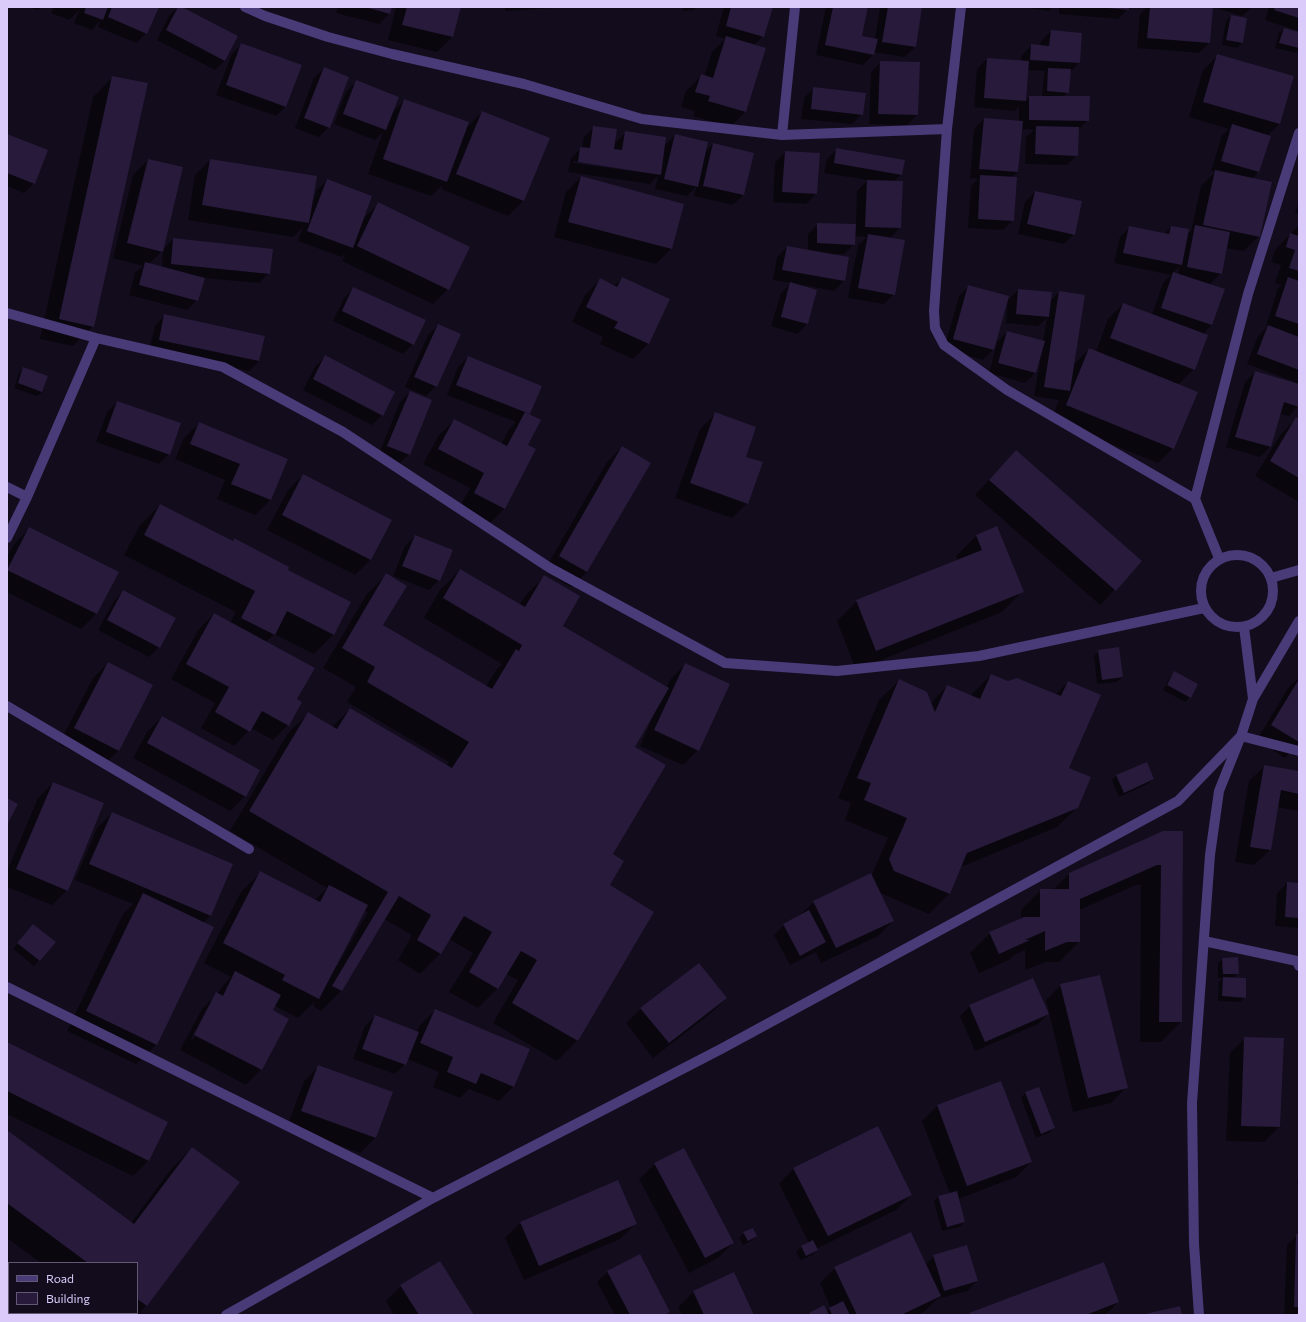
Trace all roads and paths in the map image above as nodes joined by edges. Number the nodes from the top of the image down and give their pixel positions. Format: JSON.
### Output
{"nodes":[{"id":1,"x":245,"y":7,"type":"edge"},
{"id":2,"x":795,"y":7,"type":"edge"},
{"id":3,"x":961,"y":7,"type":"edge"},
{"id":4,"x":947,"y":129,"type":"junction"},
{"id":5,"x":1299,"y":133,"type":"edge"},
{"id":6,"x":782,"y":135,"type":"junction"},
{"id":7,"x":7,"y":313,"type":"edge"},
{"id":8,"x":96,"y":338,"type":"junction"},
{"id":9,"x":7,"y":488,"type":"edge"},
{"id":10,"x":27,"y":497,"type":"junction"},
{"id":11,"x":1196,"y":499,"type":"junction"},
{"id":12,"x":7,"y":538,"type":"edge"},
{"id":13,"x":1219,"y":558,"type":"junction"},
{"id":14,"x":1299,"y":570,"type":"edge"},
{"id":15,"x":1271,"y":578,"type":"junction"},
{"id":16,"x":1204,"y":608,"type":"junction"},
{"id":17,"x":1299,"y":621,"type":"edge"},
{"id":18,"x":1244,"y":627,"type":"junction"},
{"id":19,"x":1253,"y":699,"type":"junction"},
{"id":20,"x":7,"y":706,"type":"edge"},
{"id":21,"x":1241,"y":736,"type":"junction"},
{"id":22,"x":1299,"y":751,"type":"edge"},
{"id":23,"x":248,"y":849,"type":"dead end"},
{"id":24,"x":1204,"y":941,"type":"junction"},
{"id":25,"x":1299,"y":966,"type":"edge"},
{"id":26,"x":7,"y":987,"type":"edge"},
{"id":27,"x":433,"y":1198,"type":"junction"},
{"id":28,"x":226,"y":1315,"type":"edge"},
{"id":29,"x":1199,"y":1315,"type":"edge"}],
"edges":[{"from":1,"to":6,"type":"street"},
{"from":2,"to":6,"type":"street"},
{"from":3,"to":4,"type":"street"},
{"from":4,"to":6,"type":"street"},
{"from":4,"to":11,"type":"street"},
{"from":5,"to":11,"type":"street"},
{"from":7,"to":8,"type":"street"},
{"from":8,"to":10,"type":"street"},
{"from":8,"to":16,"type":"street"},
{"from":9,"to":10,"type":"street"},
{"from":10,"to":12,"type":"street"},
{"from":11,"to":13,"type":"street"},
{"from":13,"to":15,"type":"street"},
{"from":13,"to":16,"type":"street"},
{"from":14,"to":15,"type":"street"},
{"from":15,"to":18,"type":"street"},
{"from":16,"to":18,"type":"street"},
{"from":17,"to":19,"type":"street"},
{"from":18,"to":19,"type":"street"},
{"from":19,"to":21,"type":"street"},
{"from":20,"to":23,"type":"street"},
{"from":21,"to":22,"type":"street"},
{"from":21,"to":24,"type":"street"},
{"from":21,"to":27,"type":"street"},
{"from":24,"to":25,"type":"street"},
{"from":24,"to":29,"type":"street"},
{"from":26,"to":27,"type":"street"},
{"from":27,"to":28,"type":"street"}]}
